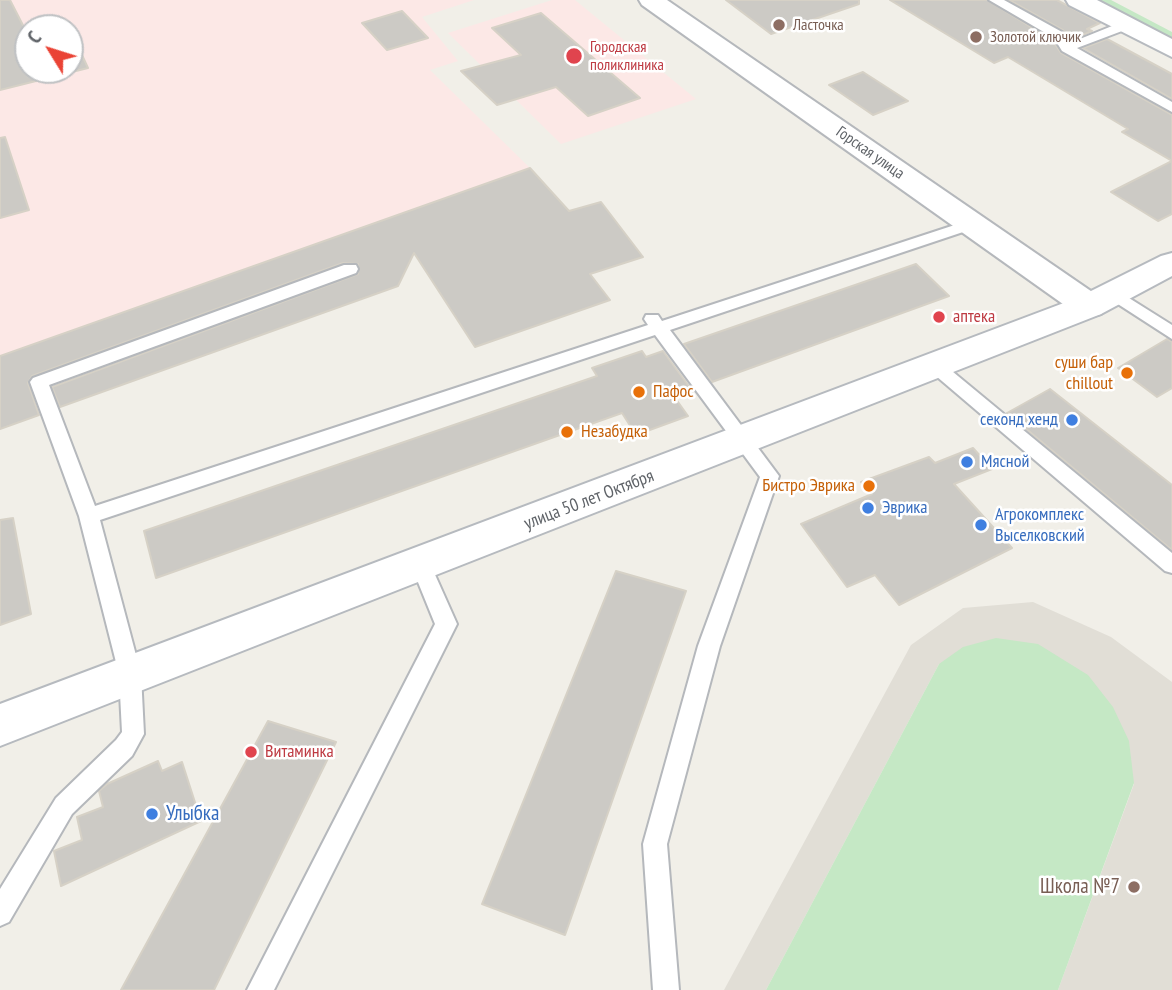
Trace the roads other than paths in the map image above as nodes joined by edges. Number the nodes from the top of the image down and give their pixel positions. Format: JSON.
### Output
{"nodes":[{"id":1,"x":651,"y":0,"type":"edge"},
{"id":2,"x":995,"y":0,"type":"edge"},
{"id":3,"x":1078,"y":0,"type":"edge"},
{"id":4,"x":1124,"y":12,"type":"edge"},
{"id":5,"x":1172,"y":25,"type":"edge"},
{"id":6,"x":1067,"y":48,"type":"junction"},
{"id":7,"x":1172,"y":49,"type":"edge"},
{"id":8,"x":1172,"y":108,"type":"edge"},
{"id":9,"x":973,"y":224,"type":"junction"},
{"id":10,"x":1172,"y":263,"type":"edge"},
{"id":11,"x":350,"y":269,"type":"dead end"},
{"id":12,"x":1101,"y":299,"type":"junction"},
{"id":13,"x":655,"y":323,"type":"junction"},
{"id":14,"x":1172,"y":333,"type":"edge"},
{"id":15,"x":934,"y":366,"type":"junction"},
{"id":16,"x":741,"y":441,"type":"junction"},
{"id":17,"x":89,"y":516,"type":"junction"},
{"id":18,"x":421,"y":565,"type":"junction"},
{"id":19,"x":1172,"y":565,"type":"edge"},
{"id":20,"x":130,"y":674,"type":"junction"},
{"id":21,"x":0,"y":725,"type":"edge"},
{"id":22,"x":0,"y":913,"type":"edge"},
{"id":23,"x":260,"y":990,"type":"edge"},
{"id":24,"x":666,"y":990,"type":"edge"}],
"edges":[{"from":1,"to":9,"type":"main road","name":"Горская улица"},
{"from":2,"to":6,"type":"lane"},
{"from":3,"to":4,"type":"main road"},
{"from":4,"to":5,"type":"main road"},
{"from":4,"to":6,"type":"lane"},
{"from":4,"to":7,"type":"main road"},
{"from":6,"to":8,"type":"lane"},
{"from":9,"to":12,"type":"main road","name":"Горская улица"},
{"from":9,"to":13,"type":"lane"},
{"from":10,"to":12,"type":"main road","name":"улица 50 лет Октября"},
{"from":11,"to":17,"type":"lane"},
{"from":12,"to":14,"type":"lane"},
{"from":12,"to":15,"type":"main road","name":"улица 50 лет Октября"},
{"from":13,"to":16,"type":"lane"},
{"from":13,"to":17,"type":"lane"},
{"from":15,"to":16,"type":"main road","name":"улица 50 лет Октября"},
{"from":15,"to":19,"type":"lane"},
{"from":16,"to":18,"type":"main road","name":"улица 50 лет Октября"},
{"from":16,"to":24,"type":"lane"},
{"from":17,"to":20,"type":"lane"},
{"from":18,"to":20,"type":"main road","name":"улица 50 лет Октября"},
{"from":18,"to":23,"type":"lane"},
{"from":20,"to":21,"type":"main road","name":"улица 50 лет Октября"},
{"from":20,"to":22,"type":"lane"}]}
